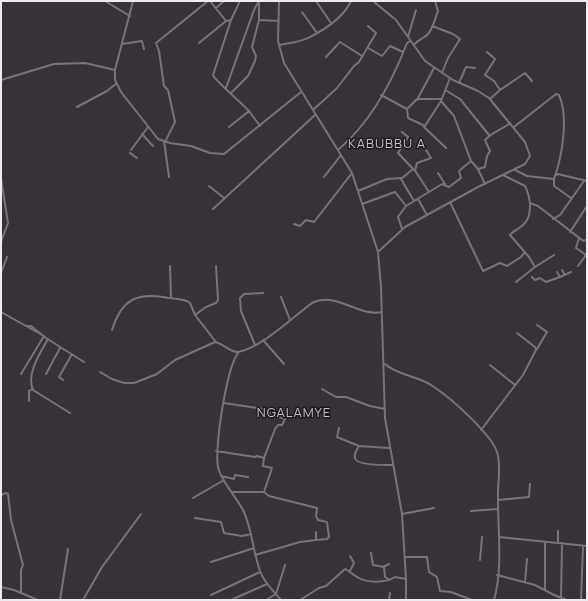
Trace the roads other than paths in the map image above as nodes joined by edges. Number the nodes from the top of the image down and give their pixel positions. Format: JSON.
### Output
{"nodes":[{"id":1,"x":105,"y":1,"type":"edge"},
{"id":2,"x":133,"y":1,"type":"edge"},
{"id":3,"x":209,"y":1,"type":"edge"},
{"id":4,"x":224,"y":1,"type":"edge"},
{"id":5,"x":240,"y":1,"type":"edge"},
{"id":6,"x":259,"y":1,"type":"edge"},
{"id":7,"x":279,"y":1,"type":"edge"},
{"id":8,"x":316,"y":1,"type":"edge"},
{"id":9,"x":351,"y":1,"type":"edge"},
{"id":10,"x":373,"y":1,"type":"edge"},
{"id":11,"x":435,"y":1,"type":"edge"},
{"id":12,"x":216,"y":8,"type":"junction"},
{"id":13,"x":416,"y":10,"type":"dead end"},
{"id":14,"x":302,"y":12,"type":"dead end"},
{"id":15,"x":130,"y":16,"type":"junction"},
{"id":16,"x":231,"y":20,"type":"junction"},
{"id":17,"x":259,"y":20,"type":"junction"},
{"id":18,"x":226,"y":21,"type":"junction"},
{"id":19,"x":280,"y":21,"type":"junction"},
{"id":20,"x":331,"y":23,"type":"junction"},
{"id":21,"x":368,"y":26,"type":"dead end"},
{"id":22,"x":432,"y":26,"type":"junction"},
{"id":23,"x":317,"y":33,"type":"junction"},
{"id":24,"x":408,"y":37,"type":"junction"},
{"id":25,"x":410,"y":41,"type":"junction"},
{"id":26,"x":199,"y":43,"type":"dead end"},
{"id":27,"x":122,"y":44,"type":"junction"},
{"id":28,"x":414,"y":44,"type":"junction"},
{"id":29,"x":279,"y":45,"type":"junction"},
{"id":30,"x":368,"y":48,"type":"junction"},
{"id":31,"x":144,"y":49,"type":"dead end"},
{"id":32,"x":403,"y":52,"type":"junction"},
{"id":33,"x":487,"y":52,"type":"dead end"},
{"id":34,"x":362,"y":56,"type":"junction"},
{"id":35,"x":326,"y":57,"type":"dead end"},
{"id":36,"x":434,"y":68,"type":"junction"},
{"id":37,"x":474,"y":68,"type":"dead end"},
{"id":38,"x":115,"y":70,"type":"junction"},
{"id":39,"x":442,"y":73,"type":"junction"},
{"id":40,"x":450,"y":78,"type":"junction"},
{"id":41,"x":1,"y":80,"type":"edge"},
{"id":42,"x":532,"y":81,"type":"dead end"},
{"id":43,"x":117,"y":83,"type":"junction"},
{"id":44,"x":459,"y":83,"type":"junction"},
{"id":45,"x":226,"y":88,"type":"junction"},
{"id":46,"x":445,"y":90,"type":"junction"},
{"id":47,"x":500,"y":90,"type":"junction"},
{"id":48,"x":301,"y":92,"type":"junction"},
{"id":49,"x":231,"y":93,"type":"junction"},
{"id":50,"x":381,"y":95,"type":"junction"},
{"id":51,"x":490,"y":99,"type":"junction"},
{"id":52,"x":416,"y":100,"type":"junction"},
{"id":53,"x":440,"y":100,"type":"junction"},
{"id":54,"x":77,"y":107,"type":"dead end"},
{"id":55,"x":313,"y":110,"type":"junction"},
{"id":56,"x":408,"y":110,"type":"junction"},
{"id":57,"x":249,"y":111,"type":"junction"},
{"id":58,"x":315,"y":115,"type":"junction"},
{"id":59,"x":510,"y":122,"type":"junction"},
{"id":60,"x":260,"y":126,"type":"junction"},
{"id":61,"x":424,"y":126,"type":"junction"},
{"id":62,"x":148,"y":127,"type":"junction"},
{"id":63,"x":514,"y":127,"type":"junction"},
{"id":64,"x":229,"y":128,"type":"dead end"},
{"id":65,"x":402,"y":132,"type":"dead end"},
{"id":66,"x":142,"y":134,"type":"junction"},
{"id":67,"x":489,"y":135,"type":"junction"},
{"id":68,"x":164,"y":141,"type":"junction"},
{"id":69,"x":153,"y":146,"type":"dead end"},
{"id":70,"x":446,"y":148,"type":"dead end"},
{"id":71,"x":338,"y":149,"type":"junction"},
{"id":72,"x":426,"y":150,"type":"dead end"},
{"id":73,"x":342,"y":155,"type":"junction"},
{"id":74,"x":137,"y":158,"type":"dead end"},
{"id":75,"x":471,"y":161,"type":"junction"},
{"id":76,"x":478,"y":169,"type":"junction"},
{"id":77,"x":414,"y":170,"type":"junction"},
{"id":78,"x":514,"y":170,"type":"junction"},
{"id":79,"x":352,"y":173,"type":"junction"},
{"id":80,"x":438,"y":173,"type":"dead end"},
{"id":81,"x":504,"y":175,"type":"junction"},
{"id":82,"x":556,"y":175,"type":"junction"},
{"id":83,"x":169,"y":177,"type":"dead end"},
{"id":84,"x":324,"y":177,"type":"dead end"},
{"id":85,"x":1,"y":178,"type":"edge"},
{"id":86,"x":401,"y":178,"type":"junction"},
{"id":87,"x":554,"y":179,"type":"junction"},
{"id":88,"x":584,"y":181,"type":"junction"},
{"id":89,"x":587,"y":181,"type":"edge"},
{"id":90,"x":445,"y":184,"type":"junction"},
{"id":91,"x":485,"y":184,"type":"junction"},
{"id":92,"x":209,"y":186,"type":"dead end"},
{"id":93,"x":358,"y":191,"type":"junction"},
{"id":94,"x":429,"y":192,"type":"junction"},
{"id":95,"x":224,"y":198,"type":"junction"},
{"id":96,"x":571,"y":198,"type":"junction"},
{"id":97,"x":418,"y":199,"type":"junction"},
{"id":98,"x":414,"y":201,"type":"junction"},
{"id":99,"x":450,"y":202,"type":"junction"},
{"id":100,"x":529,"y":202,"type":"junction"},
{"id":101,"x":362,"y":204,"type":"junction"},
{"id":102,"x":406,"y":206,"type":"junction"},
{"id":103,"x":587,"y":207,"type":"edge"},
{"id":104,"x":213,"y":209,"type":"dead end"},
{"id":105,"x":427,"y":215,"type":"junction"},
{"id":106,"x":553,"y":219,"type":"junction"},
{"id":107,"x":294,"y":224,"type":"dead end"},
{"id":108,"x":402,"y":228,"type":"junction"},
{"id":109,"x":570,"y":232,"type":"junction"},
{"id":110,"x":579,"y":238,"type":"junction"},
{"id":111,"x":587,"y":239,"type":"edge"},
{"id":112,"x":1,"y":242,"type":"edge"},
{"id":113,"x":378,"y":252,"type":"junction"},
{"id":114,"x":525,"y":252,"type":"junction"},
{"id":115,"x":554,"y":255,"type":"dead end"},
{"id":116,"x":587,"y":255,"type":"edge"},
{"id":117,"x":7,"y":258,"type":"dead end"},
{"id":118,"x":170,"y":266,"type":"dead end"},
{"id":119,"x":216,"y":266,"type":"dead end"},
{"id":120,"x":578,"y":266,"type":"dead end"},
{"id":121,"x":535,"y":267,"type":"junction"},
{"id":122,"x":562,"y":270,"type":"dead end"},
{"id":123,"x":557,"y":272,"type":"dead end"},
{"id":124,"x":571,"y":272,"type":"dead end"},
{"id":125,"x":1,"y":273,"type":"edge"},
{"id":126,"x":565,"y":275,"type":"junction"},
{"id":127,"x":532,"y":277,"type":"dead end"},
{"id":128,"x":560,"y":277,"type":"junction"},
{"id":129,"x":516,"y":282,"type":"dead end"},
{"id":130,"x":263,"y":293,"type":"dead end"},
{"id":131,"x":282,"y":297,"type":"dead end"},
{"id":132,"x":171,"y":298,"type":"junction"},
{"id":133,"x":1,"y":312,"type":"edge"},
{"id":134,"x":382,"y":312,"type":"junction"},
{"id":135,"x":195,"y":315,"type":"junction"},
{"id":136,"x":290,"y":320,"type":"junction"},
{"id":137,"x":537,"y":325,"type":"dead end"},
{"id":138,"x":112,"y":330,"type":"dead end"},
{"id":139,"x":517,"y":333,"type":"dead end"},
{"id":140,"x":44,"y":336,"type":"junction"},
{"id":141,"x":48,"y":339,"type":"junction"},
{"id":142,"x":263,"y":340,"type":"junction"},
{"id":143,"x":216,"y":342,"type":"junction"},
{"id":144,"x":255,"y":345,"type":"junction"},
{"id":145,"x":60,"y":348,"type":"dead end"},
{"id":146,"x":537,"y":348,"type":"junction"},
{"id":147,"x":234,"y":351,"type":"junction"},
{"id":148,"x":240,"y":351,"type":"junction"},
{"id":149,"x":72,"y":354,"type":"junction"},
{"id":150,"x":236,"y":356,"type":"junction"},
{"id":151,"x":84,"y":362,"type":"dead end"},
{"id":152,"x":384,"y":363,"type":"junction"},
{"id":153,"x":284,"y":364,"type":"dead end"},
{"id":154,"x":490,"y":365,"type":"dead end"},
{"id":155,"x":100,"y":372,"type":"dead end"},
{"id":156,"x":21,"y":374,"type":"dead end"},
{"id":157,"x":46,"y":374,"type":"dead end"},
{"id":158,"x":63,"y":380,"type":"dead end"},
{"id":159,"x":515,"y":385,"type":"junction"},
{"id":160,"x":32,"y":389,"type":"junction"},
{"id":161,"x":322,"y":389,"type":"dead end"},
{"id":162,"x":29,"y":401,"type":"dead end"},
{"id":163,"x":224,"y":403,"type":"junction"},
{"id":164,"x":385,"y":409,"type":"junction"},
{"id":165,"x":70,"y":413,"type":"dead end"},
{"id":166,"x":339,"y":428,"type":"dead end"},
{"id":167,"x":481,"y":430,"type":"junction"},
{"id":168,"x":359,"y":446,"type":"junction"},
{"id":169,"x":389,"y":448,"type":"junction"},
{"id":170,"x":216,"y":451,"type":"junction"},
{"id":171,"x":264,"y":458,"type":"junction"},
{"id":172,"x":393,"y":466,"type":"junction"},
{"id":173,"x":221,"y":476,"type":"junction"},
{"id":174,"x":248,"y":477,"type":"dead end"},
{"id":175,"x":224,"y":480,"type":"junction"},
{"id":176,"x":530,"y":484,"type":"dead end"},
{"id":177,"x":233,"y":492,"type":"junction"},
{"id":178,"x":264,"y":492,"type":"junction"},
{"id":179,"x":1,"y":495,"type":"edge"},
{"id":180,"x":193,"y":498,"type":"dead end"},
{"id":181,"x":498,"y":500,"type":"junction"},
{"id":182,"x":434,"y":508,"type":"dead end"},
{"id":183,"x":498,"y":509,"type":"junction"},
{"id":184,"x":471,"y":512,"type":"dead end"},
{"id":185,"x":142,"y":514,"type":"dead end"},
{"id":186,"x":402,"y":514,"type":"junction"},
{"id":187,"x":195,"y":518,"type":"dead end"},
{"id":188,"x":558,"y":531,"type":"dead end"},
{"id":189,"x":316,"y":532,"type":"dead end"},
{"id":190,"x":251,"y":534,"type":"junction"},
{"id":191,"x":500,"y":537,"type":"junction"},
{"id":192,"x":482,"y":538,"type":"dead end"},
{"id":193,"x":316,"y":540,"type":"junction"},
{"id":194,"x":545,"y":542,"type":"junction"},
{"id":195,"x":558,"y":542,"type":"junction"},
{"id":196,"x":562,"y":543,"type":"junction"},
{"id":197,"x":583,"y":546,"type":"junction"},
{"id":198,"x":587,"y":546,"type":"edge"},
{"id":199,"x":254,"y":548,"type":"junction"},
{"id":200,"x":68,"y":549,"type":"dead end"},
{"id":201,"x":371,"y":553,"type":"dead end"},
{"id":202,"x":255,"y":555,"type":"junction"},
{"id":203,"x":350,"y":556,"type":"dead end"},
{"id":204,"x":405,"y":557,"type":"junction"},
{"id":205,"x":527,"y":559,"type":"dead end"},
{"id":206,"x":480,"y":560,"type":"dead end"},
{"id":207,"x":211,"y":562,"type":"dead end"},
{"id":208,"x":389,"y":564,"type":"dead end"},
{"id":209,"x":285,"y":565,"type":"dead end"},
{"id":210,"x":383,"y":567,"type":"junction"},
{"id":211,"x":350,"y":571,"type":"junction"},
{"id":212,"x":260,"y":572,"type":"junction"},
{"id":213,"x":497,"y":575,"type":"junction"},
{"id":214,"x":385,"y":577,"type":"junction"},
{"id":215,"x":406,"y":579,"type":"junction"},
{"id":216,"x":390,"y":580,"type":"junction"},
{"id":217,"x":384,"y":581,"type":"junction"},
{"id":218,"x":525,"y":582,"type":"junction"},
{"id":219,"x":267,"y":584,"type":"junction"},
{"id":220,"x":1,"y":587,"type":"edge"},
{"id":221,"x":545,"y":590,"type":"junction"},
{"id":222,"x":21,"y":593,"type":"junction"},
{"id":223,"x":390,"y":593,"type":"dead end"},
{"id":224,"x":276,"y":594,"type":"junction"},
{"id":225,"x":211,"y":595,"type":"dead end"},
{"id":226,"x":561,"y":599,"type":"junction"},
{"id":227,"x":38,"y":600,"type":"edge"},
{"id":228,"x":60,"y":600,"type":"edge"},
{"id":229,"x":83,"y":600,"type":"edge"},
{"id":230,"x":231,"y":600,"type":"edge"},
{"id":231,"x":266,"y":600,"type":"edge"},
{"id":232,"x":281,"y":600,"type":"edge"},
{"id":233,"x":300,"y":600,"type":"edge"},
{"id":234,"x":388,"y":600,"type":"edge"},
{"id":235,"x":406,"y":600,"type":"edge"},
{"id":236,"x":472,"y":600,"type":"edge"},
{"id":237,"x":494,"y":600,"type":"edge"},
{"id":238,"x":567,"y":600,"type":"edge"},
{"id":239,"x":581,"y":600,"type":"edge"}],
"edges":[{"from":1,"to":15,"type":"street"},
{"from":2,"to":15,"type":"street"},
{"from":3,"to":12,"type":"street"},
{"from":3,"to":68,"type":"street"},
{"from":4,"to":12,"type":"street"},
{"from":5,"to":16,"type":"street"},
{"from":6,"to":17,"type":"street"},
{"from":6,"to":45,"type":"street"},
{"from":7,"to":19,"type":"street"},
{"from":8,"to":20,"type":"street"},
{"from":9,"to":20,"type":"street"},
{"from":10,"to":24,"type":"street"},
{"from":11,"to":22,"type":"street"},
{"from":12,"to":18,"type":"street"},
{"from":13,"to":24,"type":"street"},
{"from":14,"to":23,"type":"street"},
{"from":15,"to":27,"type":"street"},
{"from":16,"to":18,"type":"street"},
{"from":16,"to":45,"type":"street"},
{"from":17,"to":19,"type":"street"},
{"from":17,"to":49,"type":"street"},
{"from":18,"to":26,"type":"street"},
{"from":19,"to":29,"type":"street"},
{"from":20,"to":23,"type":"street"},
{"from":21,"to":30,"type":"street"},
{"from":22,"to":28,"type":"street"},
{"from":22,"to":39,"type":"street"},
{"from":23,"to":29,"type":"street"},
{"from":24,"to":25,"type":"street"},
{"from":25,"to":28,"type":"street"},
{"from":25,"to":32,"type":"street"},
{"from":27,"to":31,"type":"street"},
{"from":27,"to":38,"type":"street"},
{"from":28,"to":36,"type":"street"},
{"from":29,"to":48,"type":"street"},
{"from":30,"to":32,"type":"street"},
{"from":30,"to":34,"type":"street"},
{"from":32,"to":50,"type":"street"},
{"from":33,"to":47,"type":"street"},
{"from":34,"to":35,"type":"street"},
{"from":34,"to":55,"type":"street"},
{"from":36,"to":39,"type":"street"},
{"from":36,"to":52,"type":"street"},
{"from":37,"to":44,"type":"street"},
{"from":38,"to":41,"type":"street"},
{"from":38,"to":43,"type":"street"},
{"from":39,"to":40,"type":"street"},
{"from":40,"to":44,"type":"street"},
{"from":40,"to":46,"type":"street"},
{"from":42,"to":47,"type":"street"},
{"from":43,"to":54,"type":"street"},
{"from":43,"to":62,"type":"street"},
{"from":44,"to":51,"type":"street"},
{"from":45,"to":49,"type":"street"},
{"from":46,"to":53,"type":"street"},
{"from":46,"to":67,"type":"street"},
{"from":47,"to":51,"type":"street"},
{"from":48,"to":55,"type":"street"},
{"from":48,"to":60,"type":"street"},
{"from":49,"to":57,"type":"street"},
{"from":50,"to":56,"type":"street"},
{"from":50,"to":71,"type":"street"},
{"from":51,"to":59,"type":"street"},
{"from":52,"to":53,"type":"street"},
{"from":52,"to":56,"type":"street"},
{"from":53,"to":61,"type":"street"},
{"from":53,"to":75,"type":"street"},
{"from":55,"to":58,"type":"street"},
{"from":56,"to":61,"type":"street"},
{"from":57,"to":60,"type":"street"},
{"from":57,"to":64,"type":"street"},
{"from":58,"to":71,"type":"street"},
{"from":58,"to":95,"type":"street"},
{"from":59,"to":63,"type":"street"},
{"from":59,"to":67,"type":"street"},
{"from":60,"to":68,"type":"street"},
{"from":61,"to":70,"type":"street"},
{"from":62,"to":66,"type":"street"},
{"from":62,"to":68,"type":"street"},
{"from":63,"to":78,"type":"street"},
{"from":63,"to":82,"type":"street"},
{"from":65,"to":77,"type":"street"},
{"from":66,"to":69,"type":"street"},
{"from":66,"to":74,"type":"street"},
{"from":67,"to":76,"type":"street"},
{"from":68,"to":83,"type":"street"},
{"from":71,"to":73,"type":"street"},
{"from":72,"to":77,"type":"street"},
{"from":73,"to":79,"type":"street"},
{"from":73,"to":84,"type":"street"},
{"from":75,"to":76,"type":"street"},
{"from":75,"to":90,"type":"street"},
{"from":76,"to":91,"type":"street"},
{"from":77,"to":86,"type":"street"},
{"from":77,"to":94,"type":"street"},
{"from":78,"to":81,"type":"street"},
{"from":78,"to":87,"type":"street"},
{"from":79,"to":93,"type":"street"},
{"from":79,"to":107,"type":"street"},
{"from":80,"to":90,"type":"street"},
{"from":81,"to":91,"type":"street"},
{"from":81,"to":100,"type":"street"},
{"from":82,"to":87,"type":"street"},
{"from":82,"to":88,"type":"street"},
{"from":85,"to":112,"type":"street"},
{"from":86,"to":93,"type":"street"},
{"from":86,"to":98,"type":"street"},
{"from":87,"to":96,"type":"street"},
{"from":88,"to":89,"type":"street"},
{"from":88,"to":96,"type":"street"},
{"from":90,"to":94,"type":"street"},
{"from":91,"to":99,"type":"street"},
{"from":92,"to":95,"type":"street"},
{"from":93,"to":101,"type":"street"},
{"from":94,"to":97,"type":"street"},
{"from":95,"to":104,"type":"street"},
{"from":96,"to":106,"type":"street"},
{"from":97,"to":98,"type":"street"},
{"from":97,"to":105,"type":"street"},
{"from":98,"to":102,"type":"street"},
{"from":99,"to":105,"type":"street"},
{"from":99,"to":114,"type":"street"},
{"from":100,"to":106,"type":"street"},
{"from":100,"to":114,"type":"street"},
{"from":101,"to":102,"type":"street"},
{"from":101,"to":113,"type":"street"},
{"from":102,"to":108,"type":"street"},
{"from":103,"to":109,"type":"street"},
{"from":105,"to":108,"type":"street"},
{"from":106,"to":109,"type":"street"},
{"from":108,"to":113,"type":"street"},
{"from":109,"to":110,"type":"street"},
{"from":110,"to":111,"type":"street"},
{"from":110,"to":116,"type":"street"},
{"from":113,"to":134,"type":"street"},
{"from":114,"to":121,"type":"street"},
{"from":115,"to":121,"type":"street"},
{"from":116,"to":120,"type":"street"},
{"from":117,"to":125,"type":"street"},
{"from":118,"to":132,"type":"street"},
{"from":119,"to":135,"type":"street"},
{"from":121,"to":129,"type":"street"},
{"from":122,"to":126,"type":"street"},
{"from":123,"to":128,"type":"street"},
{"from":124,"to":126,"type":"street"},
{"from":126,"to":128,"type":"street"},
{"from":127,"to":128,"type":"street"},
{"from":130,"to":144,"type":"street"},
{"from":131,"to":136,"type":"street"},
{"from":132,"to":135,"type":"street"},
{"from":132,"to":138,"type":"street"},
{"from":133,"to":140,"type":"street"},
{"from":134,"to":136,"type":"street"},
{"from":134,"to":152,"type":"street"},
{"from":135,"to":143,"type":"street"},
{"from":136,"to":142,"type":"street"},
{"from":137,"to":146,"type":"street"},
{"from":139,"to":146,"type":"street"},
{"from":140,"to":141,"type":"street"},
{"from":140,"to":156,"type":"street"},
{"from":141,"to":149,"type":"street"},
{"from":141,"to":160,"type":"street"},
{"from":142,"to":144,"type":"street"},
{"from":142,"to":153,"type":"street"},
{"from":143,"to":147,"type":"street"},
{"from":143,"to":155,"type":"street"},
{"from":144,"to":148,"type":"street"},
{"from":145,"to":157,"type":"street"},
{"from":146,"to":159,"type":"street"},
{"from":147,"to":148,"type":"street"},
{"from":147,"to":150,"type":"street"},
{"from":148,"to":150,"type":"street"},
{"from":149,"to":151,"type":"street"},
{"from":149,"to":158,"type":"street"},
{"from":150,"to":163,"type":"street"},
{"from":152,"to":164,"type":"street"},
{"from":152,"to":167,"type":"street"},
{"from":154,"to":159,"type":"street"},
{"from":159,"to":167,"type":"street"},
{"from":160,"to":162,"type":"street"},
{"from":160,"to":165,"type":"street"},
{"from":161,"to":164,"type":"street"},
{"from":163,"to":170,"type":"street"},
{"from":163,"to":171,"type":"street"},
{"from":164,"to":169,"type":"street"},
{"from":166,"to":168,"type":"street"},
{"from":167,"to":181,"type":"street"},
{"from":168,"to":169,"type":"street"},
{"from":168,"to":172,"type":"street"},
{"from":169,"to":172,"type":"street"},
{"from":170,"to":171,"type":"street"},
{"from":170,"to":173,"type":"street"},
{"from":171,"to":178,"type":"street"},
{"from":172,"to":186,"type":"street"},
{"from":173,"to":174,"type":"street"},
{"from":173,"to":175,"type":"street"},
{"from":175,"to":177,"type":"street"},
{"from":175,"to":180,"type":"street"},
{"from":176,"to":181,"type":"street"},
{"from":177,"to":178,"type":"street"},
{"from":177,"to":190,"type":"street"},
{"from":178,"to":193,"type":"street"},
{"from":179,"to":222,"type":"street"},
{"from":181,"to":183,"type":"street"},
{"from":182,"to":186,"type":"street"},
{"from":183,"to":184,"type":"street"},
{"from":183,"to":191,"type":"street"},
{"from":185,"to":229,"type":"street"},
{"from":186,"to":204,"type":"street"},
{"from":187,"to":190,"type":"street"},
{"from":188,"to":195,"type":"street"},
{"from":189,"to":193,"type":"street"},
{"from":190,"to":199,"type":"street"},
{"from":191,"to":194,"type":"street"},
{"from":191,"to":213,"type":"street"},
{"from":192,"to":206,"type":"street"},
{"from":193,"to":202,"type":"street"},
{"from":194,"to":195,"type":"street"},
{"from":194,"to":221,"type":"street"},
{"from":195,"to":196,"type":"street"},
{"from":196,"to":197,"type":"street"},
{"from":196,"to":226,"type":"street"},
{"from":197,"to":198,"type":"street"},
{"from":197,"to":239,"type":"street"},
{"from":199,"to":202,"type":"street"},
{"from":199,"to":207,"type":"street"},
{"from":200,"to":228,"type":"street"},
{"from":201,"to":210,"type":"street"},
{"from":202,"to":212,"type":"street"},
{"from":203,"to":211,"type":"street"},
{"from":204,"to":215,"type":"street"},
{"from":204,"to":236,"type":"street"},
{"from":205,"to":218,"type":"street"},
{"from":208,"to":210,"type":"street"},
{"from":209,"to":224,"type":"street"},
{"from":210,"to":214,"type":"street"},
{"from":211,"to":217,"type":"street"},
{"from":211,"to":233,"type":"street"},
{"from":212,"to":219,"type":"street"},
{"from":212,"to":225,"type":"street"},
{"from":213,"to":218,"type":"street"},
{"from":213,"to":237,"type":"street"},
{"from":214,"to":216,"type":"street"},
{"from":214,"to":217,"type":"street"},
{"from":215,"to":216,"type":"street"},
{"from":215,"to":235,"type":"street"},
{"from":216,"to":217,"type":"street"},
{"from":218,"to":221,"type":"street"},
{"from":219,"to":224,"type":"street"},
{"from":219,"to":230,"type":"street"},
{"from":220,"to":222,"type":"street"},
{"from":221,"to":226,"type":"street"},
{"from":222,"to":227,"type":"street"},
{"from":223,"to":234,"type":"street"},
{"from":224,"to":231,"type":"street"},
{"from":224,"to":232,"type":"street"},
{"from":226,"to":238,"type":"street"}]}
